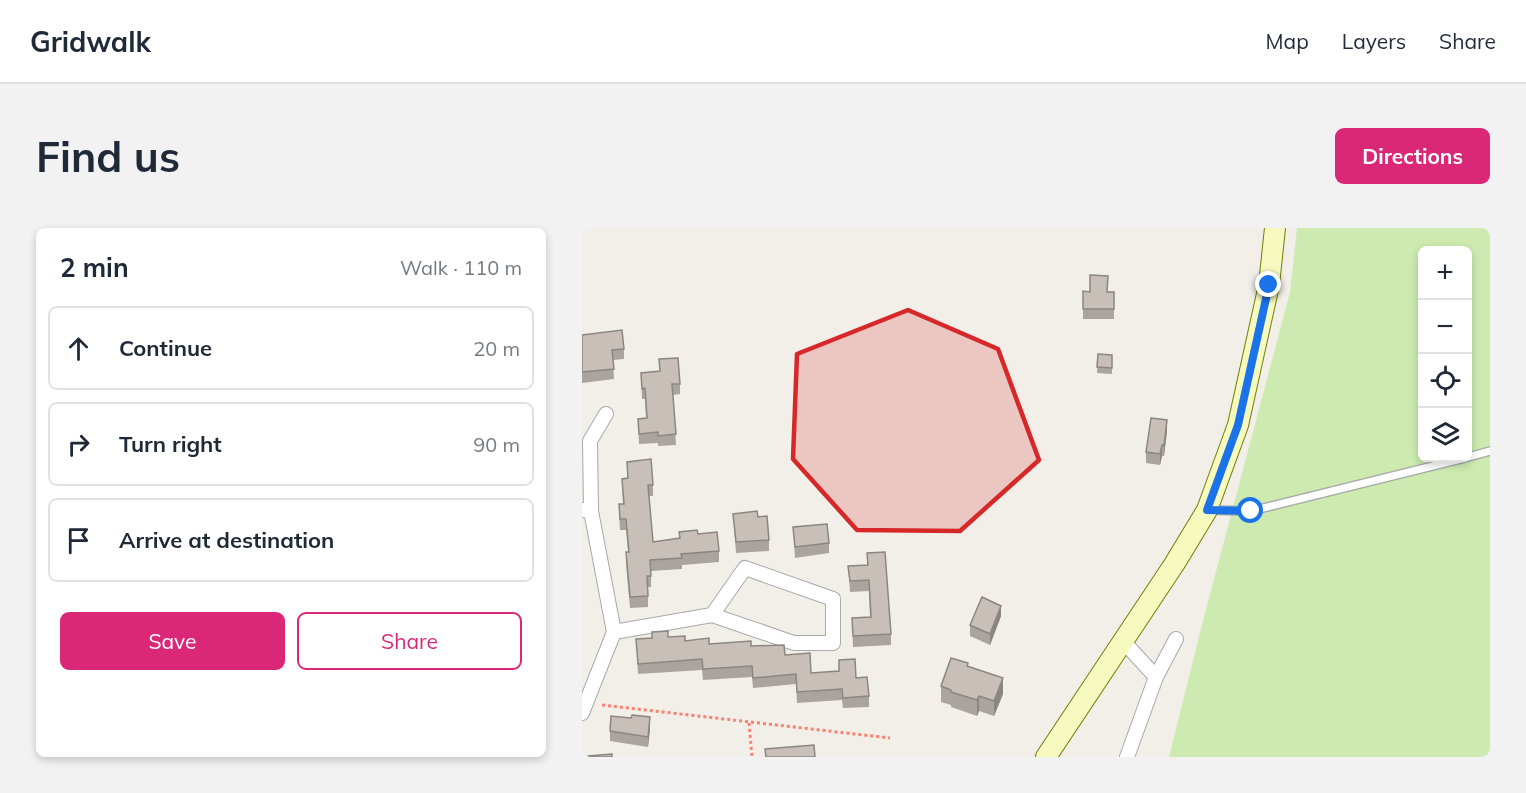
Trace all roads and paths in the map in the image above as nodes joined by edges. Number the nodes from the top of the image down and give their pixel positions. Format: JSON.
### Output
{"nodes":[{"id":1,"x":1275,"y":228,"type":"edge"},
{"id":2,"x":606,"y":414,"type":"dead end"},
{"id":3,"x":1490,"y":451,"type":"edge"},
{"id":4,"x":1472,"y":456,"type":"edge"},
{"id":5,"x":1446,"y":462,"type":"edge"},
{"id":6,"x":586,"y":510,"type":"edge"},
{"id":7,"x":1207,"y":510,"type":"junction"},
{"id":8,"x":712,"y":615,"type":"junction"},
{"id":9,"x":614,"y":632,"type":"junction"},
{"id":10,"x":1176,"y":639,"type":"dead end"},
{"id":11,"x":1124,"y":641,"type":"junction"},
{"id":12,"x":1156,"y":677,"type":"junction"},
{"id":13,"x":584,"y":708,"type":"edge"},
{"id":14,"x":749,"y":722,"type":"junction"},
{"id":15,"x":890,"y":738,"type":"dead end"},
{"id":16,"x":752,"y":757,"type":"edge"},
{"id":17,"x":1046,"y":757,"type":"edge"},
{"id":18,"x":1127,"y":757,"type":"edge"}],
"edges":[{"from":1,"to":7,"type":"main road"},
{"from":2,"to":6,"type":"street"},
{"from":3,"to":4,"type":"lane"},
{"from":5,"to":7,"type":"lane"},
{"from":6,"to":9,"type":"street"},
{"from":7,"to":11,"type":"main road"},
{"from":8,"to":8,"type":"street"},
{"from":8,"to":9,"type":"street"},
{"from":9,"to":13,"type":"street"},
{"from":10,"to":12,"type":"street"},
{"from":11,"to":12,"type":"street"},
{"from":11,"to":17,"type":"main road"},
{"from":12,"to":18,"type":"street"},
{"from":13,"to":14,"type":"path"},
{"from":14,"to":15,"type":"path"},
{"from":14,"to":16,"type":"path"}]}
